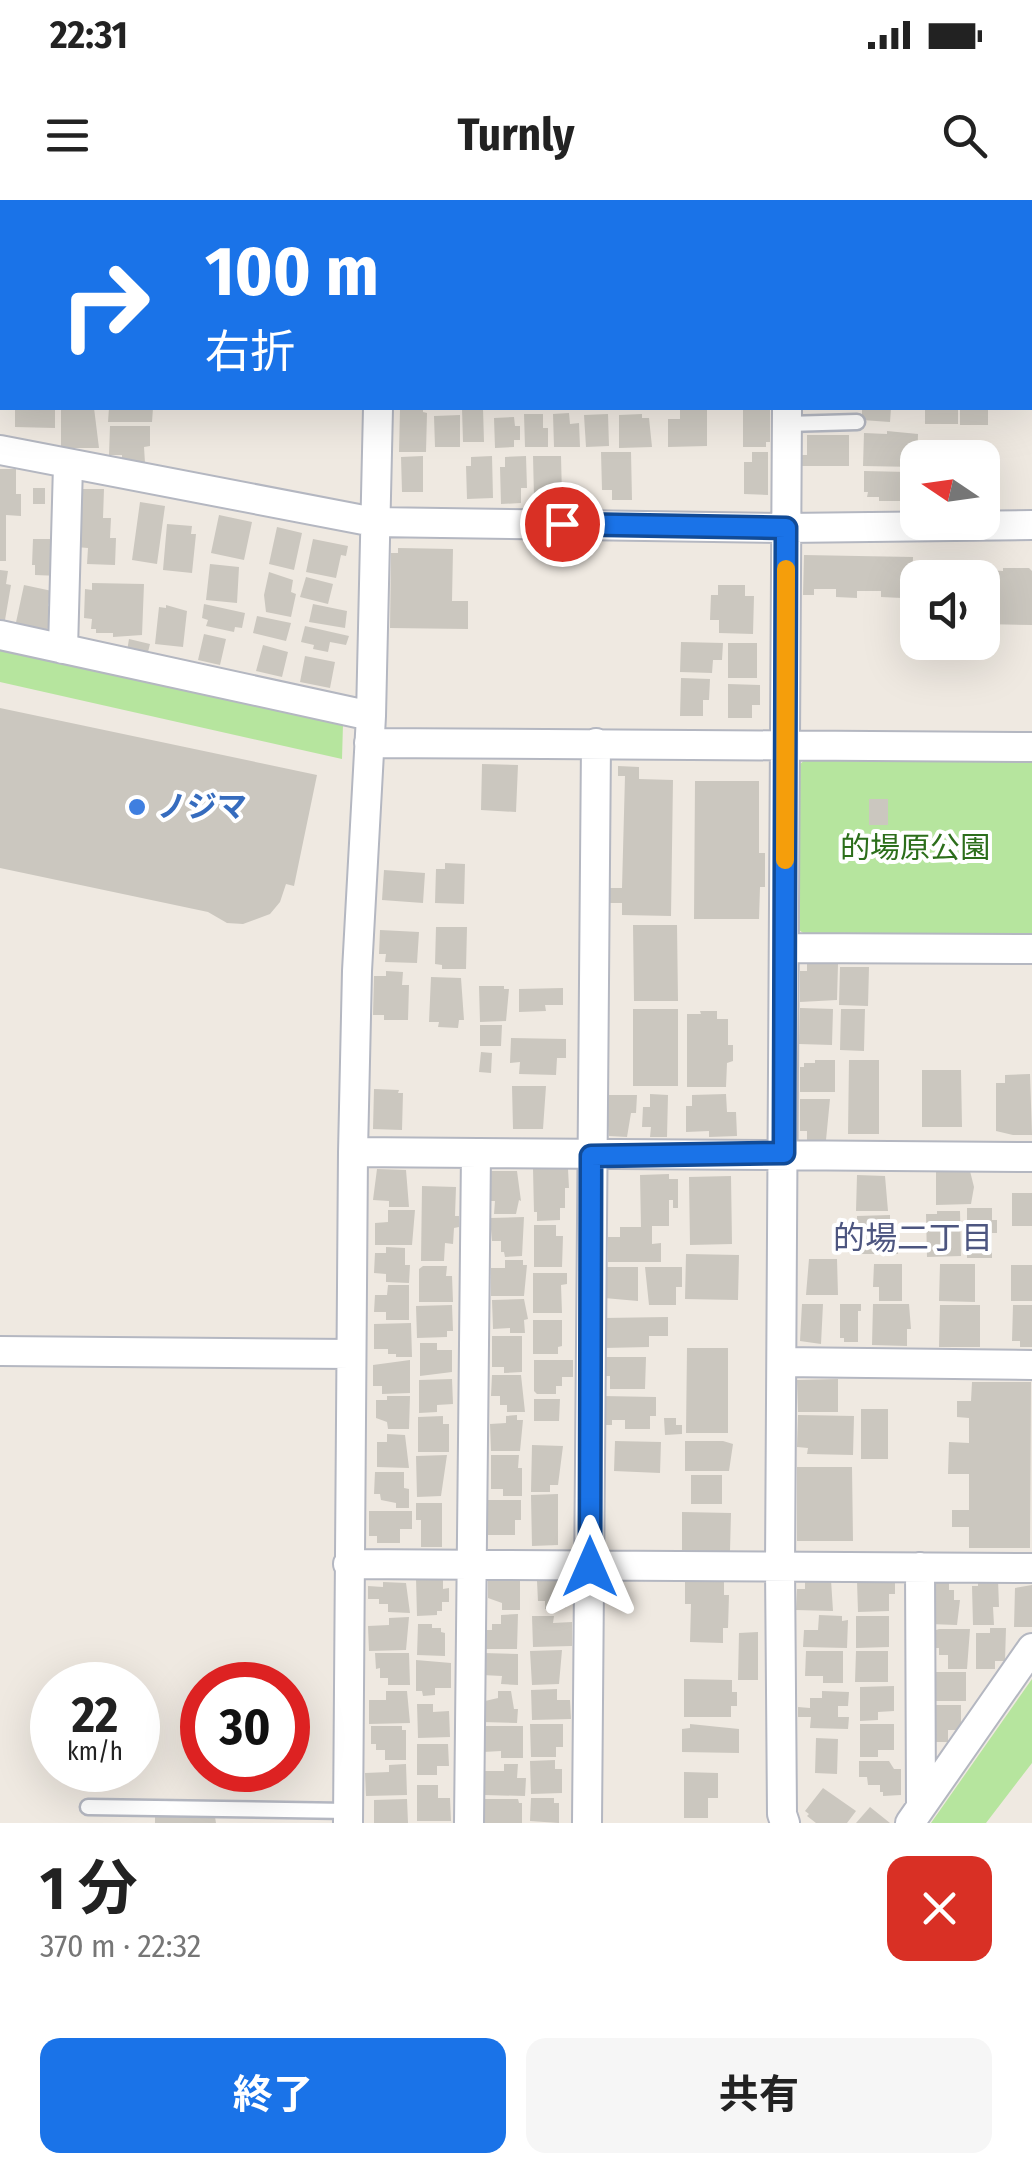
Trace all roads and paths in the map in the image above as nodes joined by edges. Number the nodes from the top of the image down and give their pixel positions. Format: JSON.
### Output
{"nodes":[{"id":1,"x":378,"y":410,"type":"edge"},
{"id":2,"x":787,"y":416,"type":"edge"},
{"id":3,"x":856,"y":422,"type":"dead end"},
{"id":4,"x":0,"y":450,"type":"edge"},
{"id":5,"x":68,"y":465,"type":"junction"},
{"id":6,"x":374,"y":522,"type":"junction"},
{"id":7,"x":1032,"y":525,"type":"edge"},
{"id":8,"x":786,"y":528,"type":"junction"},
{"id":9,"x":0,"y":635,"type":"edge"},
{"id":10,"x":63,"y":649,"type":"junction"},
{"id":11,"x":370,"y":730,"type":"junction"},
{"id":12,"x":596,"y":743,"type":"junction"},
{"id":13,"x":786,"y":743,"type":"junction"},
{"id":14,"x":1032,"y":747,"type":"edge"},
{"id":15,"x":785,"y":948,"type":"junction"},
{"id":16,"x":1032,"y":949,"type":"edge"},
{"id":17,"x":352,"y":1152,"type":"junction"},
{"id":18,"x":476,"y":1153,"type":"junction"},
{"id":19,"x":784,"y":1153,"type":"junction"},
{"id":20,"x":591,"y":1156,"type":"junction"},
{"id":21,"x":1032,"y":1157,"type":"edge"},
{"id":22,"x":0,"y":1351,"type":"edge"},
{"id":23,"x":350,"y":1354,"type":"junction"},
{"id":24,"x":782,"y":1362,"type":"junction"},
{"id":25,"x":1032,"y":1366,"type":"edge"},
{"id":26,"x":348,"y":1564,"type":"junction"},
{"id":27,"x":473,"y":1566,"type":"junction"},
{"id":28,"x":590,"y":1567,"type":"junction"},
{"id":29,"x":780,"y":1567,"type":"junction"},
{"id":30,"x":920,"y":1567,"type":"junction"},
{"id":31,"x":1032,"y":1568,"type":"edge"},
{"id":32,"x":1032,"y":1648,"type":"edge"},
{"id":33,"x":88,"y":1807,"type":"dead end"},
{"id":34,"x":916,"y":1814,"type":"edge"},
{"id":35,"x":234,"y":1816,"type":"edge"},
{"id":36,"x":348,"y":1817,"type":"edge"},
{"id":37,"x":469,"y":1823,"type":"edge"},
{"id":38,"x":587,"y":1823,"type":"edge"},
{"id":39,"x":785,"y":1823,"type":"edge"}],
"edges":[{"from":1,"to":6,"type":"street"},
{"from":2,"to":3,"type":"lane"},
{"from":2,"to":8,"type":"street"},
{"from":4,"to":5,"type":"street"},
{"from":5,"to":6,"type":"street"},
{"from":5,"to":10,"type":"street"},
{"from":6,"to":8,"type":"street"},
{"from":6,"to":11,"type":"street"},
{"from":7,"to":8,"type":"street"},
{"from":8,"to":13,"type":"street"},
{"from":9,"to":10,"type":"street"},
{"from":10,"to":11,"type":"street"},
{"from":11,"to":12,"type":"street"},
{"from":11,"to":17,"type":"street"},
{"from":12,"to":13,"type":"street"},
{"from":12,"to":20,"type":"street"},
{"from":13,"to":14,"type":"street"},
{"from":13,"to":15,"type":"street"},
{"from":15,"to":16,"type":"street"},
{"from":15,"to":19,"type":"street"},
{"from":17,"to":18,"type":"street"},
{"from":17,"to":23,"type":"street"},
{"from":18,"to":20,"type":"street"},
{"from":18,"to":27,"type":"street"},
{"from":19,"to":20,"type":"street"},
{"from":19,"to":21,"type":"street"},
{"from":19,"to":24,"type":"street"},
{"from":20,"to":28,"type":"street"},
{"from":22,"to":23,"type":"street"},
{"from":23,"to":26,"type":"street"},
{"from":24,"to":25,"type":"street"},
{"from":24,"to":29,"type":"street"},
{"from":26,"to":27,"type":"street"},
{"from":26,"to":36,"type":"street"},
{"from":27,"to":28,"type":"street"},
{"from":27,"to":37,"type":"street"},
{"from":28,"to":29,"type":"street"},
{"from":28,"to":38,"type":"street"},
{"from":29,"to":30,"type":"street"},
{"from":29,"to":39,"type":"street"},
{"from":30,"to":31,"type":"street"},
{"from":30,"to":34,"type":"street"},
{"from":32,"to":34,"type":"street"},
{"from":33,"to":35,"type":"lane"},
{"from":35,"to":36,"type":"lane"}]}
